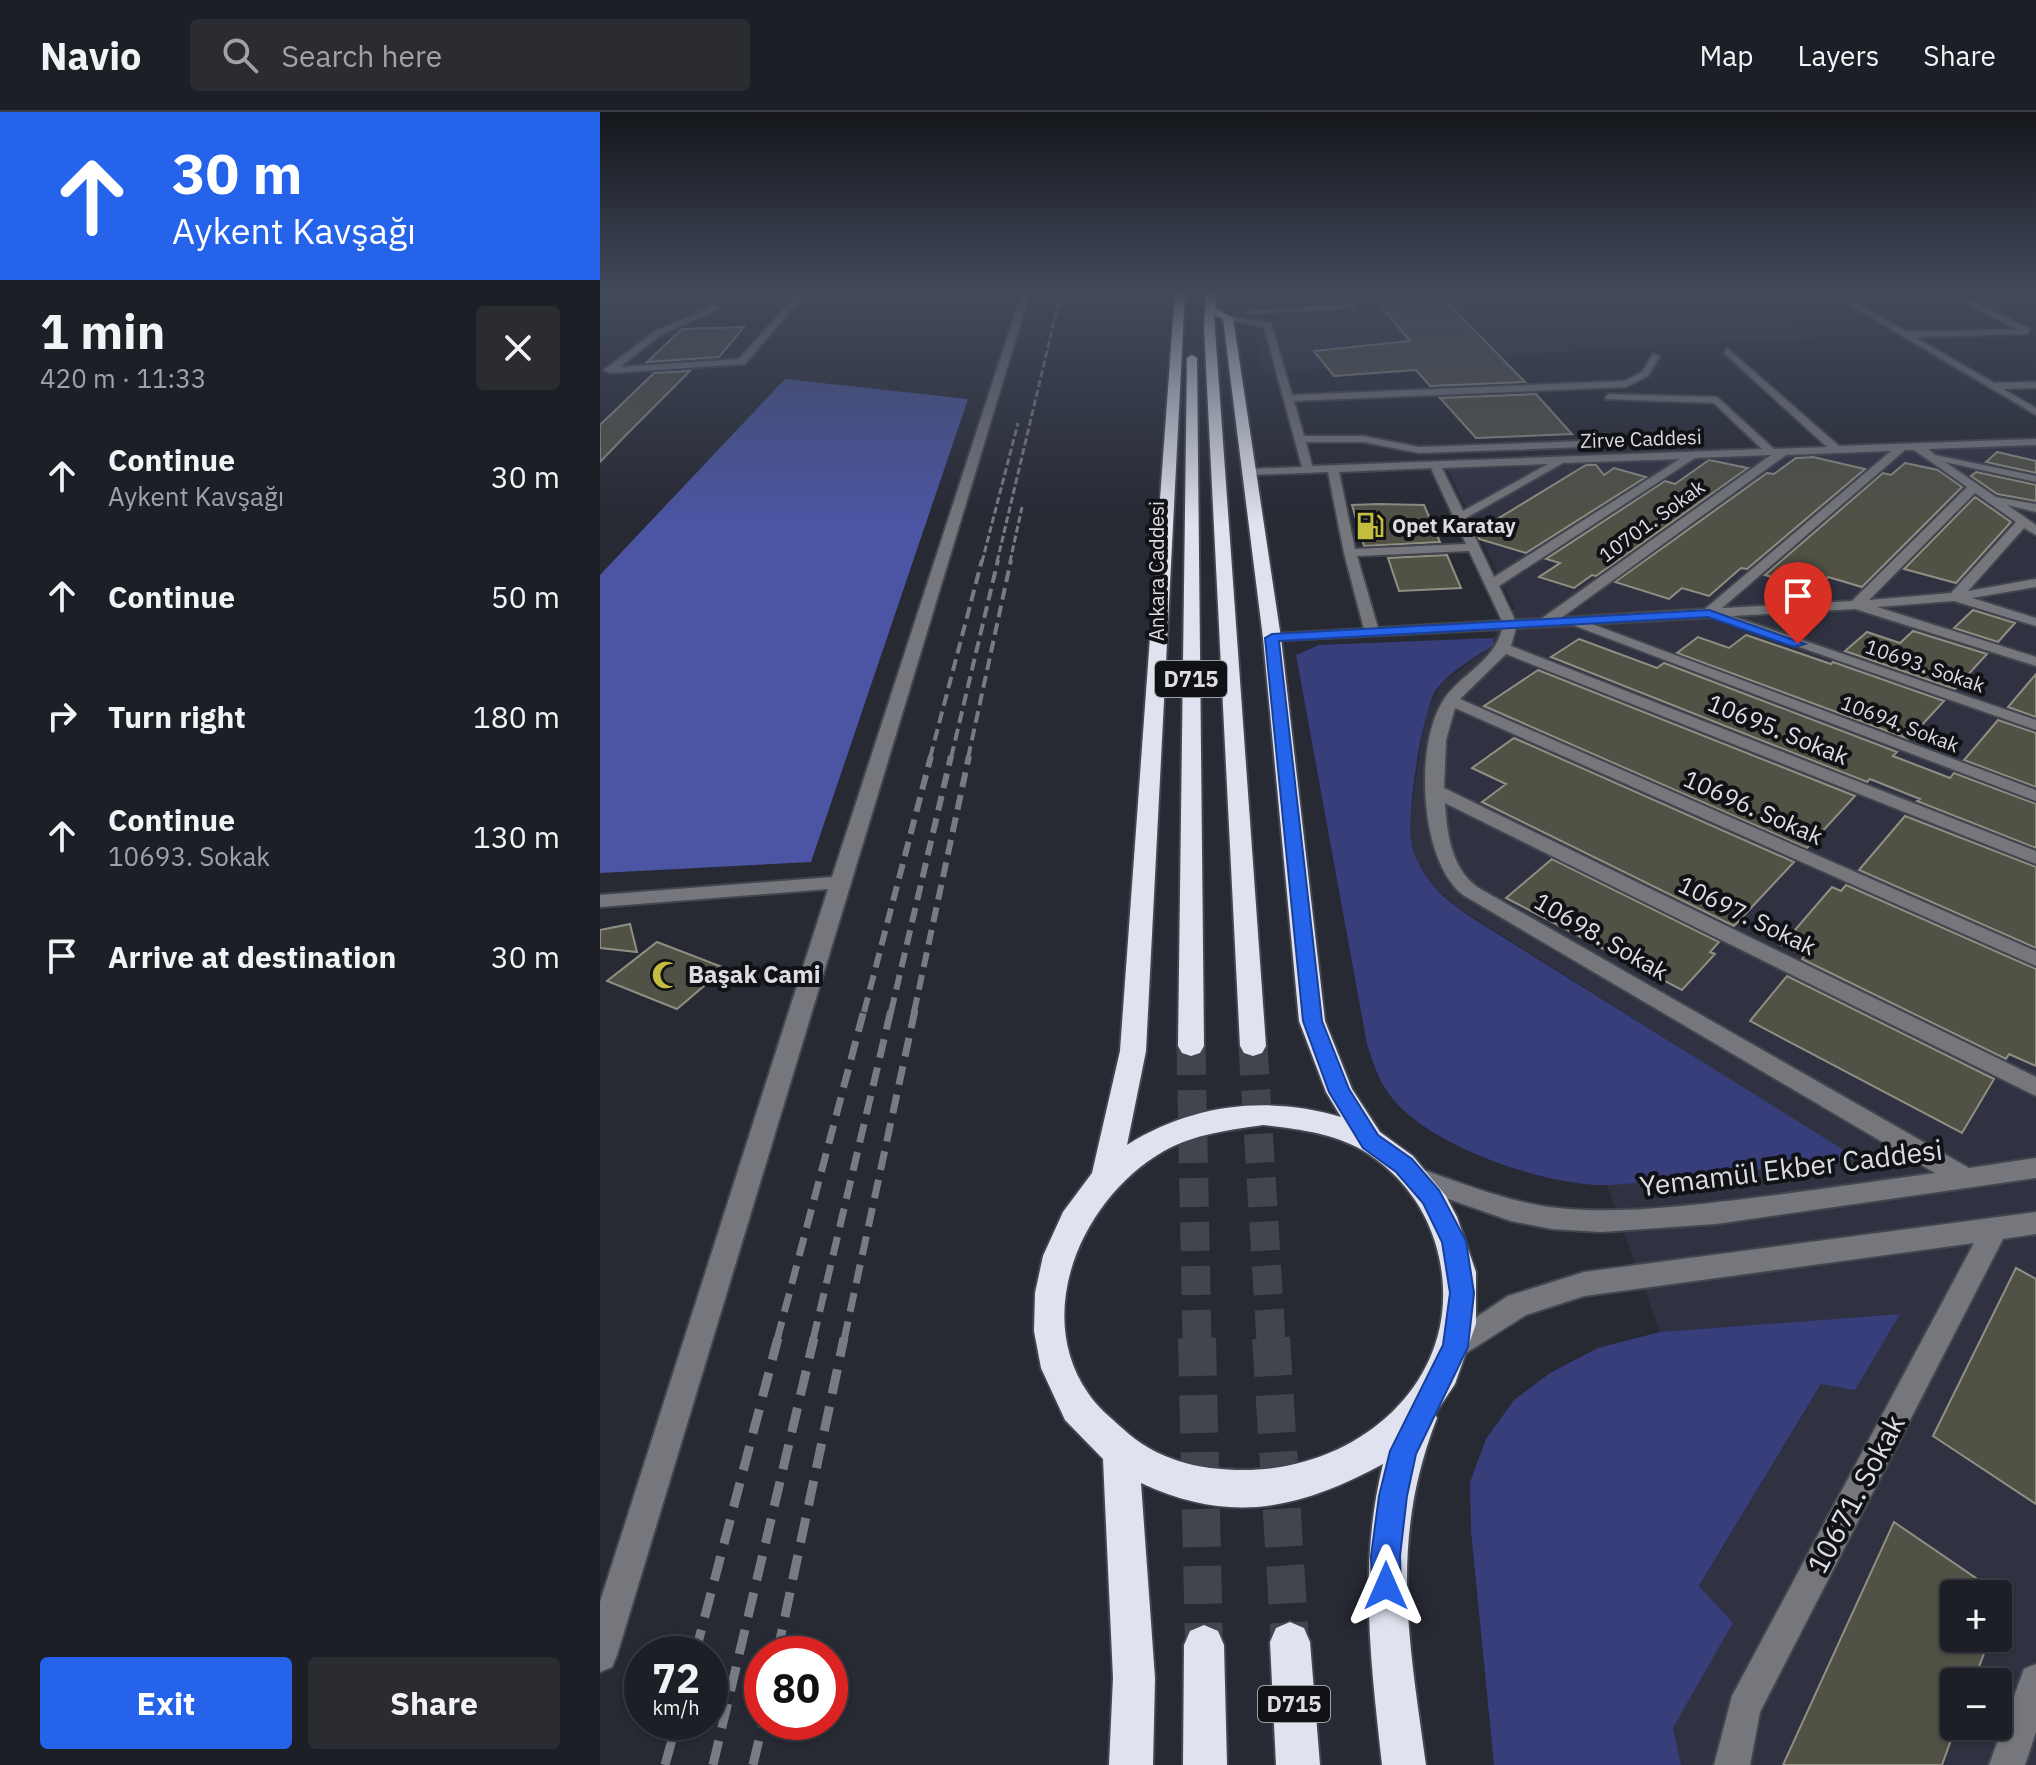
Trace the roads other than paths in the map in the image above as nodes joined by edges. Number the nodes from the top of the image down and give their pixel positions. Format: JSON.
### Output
{"nodes":[{"id":1,"x":623,"y":369,"type":"edge"},
{"id":2,"x":999,"y":369,"type":"edge"},
{"id":3,"x":1176,"y":369,"type":"edge"},
{"id":4,"x":1192,"y":369,"type":"edge"},
{"id":5,"x":1212,"y":369,"type":"edge"},
{"id":6,"x":1229,"y":369,"type":"edge"},
{"id":7,"x":1280,"y":369,"type":"edge"},
{"id":8,"x":1648,"y":369,"type":"edge"},
{"id":9,"x":1747,"y":369,"type":"edge"},
{"id":10,"x":1963,"y":369,"type":"edge"},
{"id":11,"x":609,"y":370,"type":"joint"},
{"id":12,"x":600,"y":377,"type":"edge"},
{"id":13,"x":2036,"y":385,"type":"edge"},
{"id":14,"x":1992,"y":386,"type":"junction"},
{"id":15,"x":1288,"y":398,"type":"junction"},
{"id":16,"x":1552,"y":399,"type":"dead end"},
{"id":17,"x":2036,"y":412,"type":"edge"},
{"id":18,"x":1300,"y":439,"type":"junction"},
{"id":19,"x":1585,"y":444,"type":"dead end"},
{"id":20,"x":2036,"y":444,"type":"edge"},
{"id":21,"x":1916,"y":446,"type":"junction"},
{"id":22,"x":1902,"y":447,"type":"junction"},
{"id":23,"x":1836,"y":449,"type":"junction"},
{"id":24,"x":1777,"y":452,"type":"junction"},
{"id":25,"x":1928,"y":454,"type":"junction"},
{"id":26,"x":1692,"y":455,"type":"junction"},
{"id":27,"x":1564,"y":460,"type":"junction"},
{"id":28,"x":1435,"y":465,"type":"junction"},
{"id":29,"x":1333,"y":469,"type":"junction"},
{"id":30,"x":1308,"y":470,"type":"junction"},
{"id":31,"x":1248,"y":472,"type":"junction"},
{"id":32,"x":2036,"y":479,"type":"edge"},
{"id":33,"x":1974,"y":487,"type":"junction"},
{"id":34,"x":1988,"y":497,"type":"junction"},
{"id":35,"x":2036,"y":508,"type":"edge"},
{"id":36,"x":1460,"y":517,"type":"junction"},
{"id":37,"x":2023,"y":522,"type":"junction"},
{"id":38,"x":2036,"y":531,"type":"edge"},
{"id":39,"x":1474,"y":547,"type":"junction"},
{"id":40,"x":1350,"y":553,"type":"junction"},
{"id":41,"x":2036,"y":583,"type":"edge"},
{"id":42,"x":1491,"y":585,"type":"junction"},
{"id":43,"x":1955,"y":597,"type":"junction"},
{"id":44,"x":1856,"y":605,"type":"junction"},
{"id":45,"x":1709,"y":613,"type":"junction"},
{"id":46,"x":1571,"y":621,"type":"junction"},
{"id":47,"x":2036,"y":622,"type":"edge"},
{"id":48,"x":1544,"y":623,"type":"junction"},
{"id":49,"x":1510,"y":624,"type":"junction"},
{"id":50,"x":1372,"y":633,"type":"junction"},
{"id":51,"x":1272,"y":638,"type":"junction"},
{"id":52,"x":1503,"y":648,"type":"junction"},
{"id":53,"x":2036,"y":662,"type":"edge"},
{"id":54,"x":1451,"y":701,"type":"junction"},
{"id":55,"x":2036,"y":725,"type":"edge"},
{"id":56,"x":1435,"y":791,"type":"junction"},
{"id":57,"x":2036,"y":796,"type":"edge"},
{"id":58,"x":2036,"y":858,"type":"edge"},
{"id":59,"x":841,"y":882,"type":"junction"},
{"id":60,"x":600,"y":901,"type":"edge"},
{"id":61,"x":2036,"y":959,"type":"edge"},
{"id":62,"x":1191,"y":1046,"type":"tunnel mouth"},
{"id":63,"x":1253,"y":1046,"type":"tunnel mouth"},
{"id":64,"x":2036,"y":1087,"type":"edge"},
{"id":65,"x":1370,"y":1141,"type":"junction"},
{"id":66,"x":2036,"y":1168,"type":"edge"},
{"id":67,"x":1415,"y":1177,"type":"junction"},
{"id":68,"x":1106,"y":1178,"type":"junction"},
{"id":69,"x":1967,"y":1179,"type":"junction"},
{"id":70,"x":2036,"y":1223,"type":"edge"},
{"id":71,"x":1995,"y":1228,"type":"junction"},
{"id":72,"x":1455,"y":1347,"type":"junction"},
{"id":73,"x":1427,"y":1402,"type":"junction"},
{"id":74,"x":1121,"y":1453,"type":"junction"},
{"id":75,"x":606,"y":1623,"type":"edge"},
{"id":76,"x":1290,"y":1642,"type":"tunnel mouth"},
{"id":77,"x":1204,"y":1645,"type":"tunnel mouth"},
{"id":78,"x":600,"y":1655,"type":"edge"},
{"id":79,"x":2036,"y":1681,"type":"edge"},
{"id":80,"x":1131,"y":1765,"type":"edge"},
{"id":81,"x":1205,"y":1765,"type":"edge"},
{"id":82,"x":1298,"y":1765,"type":"edge"},
{"id":83,"x":1404,"y":1765,"type":"edge"},
{"id":84,"x":1732,"y":1765,"type":"edge"},
{"id":85,"x":2007,"y":1765,"type":"edge"}],
"edges":[{"from":1,"to":11,"type":"street"},
{"from":2,"to":59,"type":"street"},
{"from":3,"to":68,"type":"highway"},
{"from":4,"to":62,"type":"highway","name":"Ankara Caddesi","number":"D715"},
{"from":5,"to":63,"type":"highway","number":"D715"},
{"from":6,"to":31,"type":"highway"},
{"from":7,"to":15,"type":"street"},
{"from":8,"to":15,"type":"street"},
{"from":9,"to":23,"type":"street"},
{"from":10,"to":14,"type":"street"},
{"from":11,"to":12,"type":"street"},
{"from":13,"to":14,"type":"street"},
{"from":14,"to":17,"type":"street"},
{"from":15,"to":18,"type":"street"},
{"from":16,"to":24,"type":"street"},
{"from":18,"to":19,"type":"street"},
{"from":18,"to":30,"type":"street"},
{"from":20,"to":21,"type":"street","name":"Zirve Caddesi"},
{"from":21,"to":22,"type":"street","name":"Zirve Caddesi"},
{"from":21,"to":25,"type":"street"},
{"from":22,"to":23,"type":"street","name":"Zirve Caddesi"},
{"from":22,"to":45,"type":"street"},
{"from":23,"to":24,"type":"street","name":"Zirve Caddesi"},
{"from":24,"to":26,"type":"street","name":"Zirve Caddesi"},
{"from":24,"to":48,"type":"street","name":"10701. Sokak"},
{"from":25,"to":32,"type":"street"},
{"from":25,"to":33,"type":"street"},
{"from":26,"to":27,"type":"street","name":"Zirve Caddesi"},
{"from":26,"to":42,"type":"street"},
{"from":27,"to":28,"type":"street","name":"Zirve Caddesi"},
{"from":27,"to":36,"type":"street"},
{"from":28,"to":29,"type":"street","name":"Zirve Caddesi"},
{"from":28,"to":36,"type":"street"},
{"from":29,"to":30,"type":"street","name":"Zirve Caddesi"},
{"from":29,"to":40,"type":"street"},
{"from":30,"to":31,"type":"street","name":"Zirve Caddesi"},
{"from":31,"to":51,"type":"highway"},
{"from":33,"to":34,"type":"street"},
{"from":33,"to":44,"type":"street"},
{"from":34,"to":35,"type":"street"},
{"from":34,"to":37,"type":"street"},
{"from":36,"to":39,"type":"street"},
{"from":37,"to":38,"type":"street"},
{"from":37,"to":43,"type":"street"},
{"from":39,"to":40,"type":"street"},
{"from":39,"to":42,"type":"street"},
{"from":40,"to":50,"type":"street"},
{"from":41,"to":43,"type":"street"},
{"from":42,"to":49,"type":"street"},
{"from":43,"to":44,"type":"street"},
{"from":43,"to":47,"type":"street"},
{"from":44,"to":45,"type":"street"},
{"from":44,"to":53,"type":"street"},
{"from":45,"to":46,"type":"street"},
{"from":45,"to":55,"type":"street","name":"10693. Sokak"},
{"from":46,"to":48,"type":"street"},
{"from":46,"to":57,"type":"street","name":"10694. Sokak"},
{"from":48,"to":49,"type":"street"},
{"from":49,"to":50,"type":"street"},
{"from":49,"to":52,"type":"street","name":"10698. Sokak"},
{"from":50,"to":51,"type":"street"},
{"from":51,"to":65,"type":"highway"},
{"from":52,"to":54,"type":"street","name":"10698. Sokak"},
{"from":52,"to":58,"type":"street","name":"10695. Sokak"},
{"from":54,"to":56,"type":"street","name":"10698. Sokak"},
{"from":54,"to":61,"type":"street","name":"10696. Sokak"},
{"from":56,"to":64,"type":"street","name":"10697. Sokak"},
{"from":56,"to":69,"type":"street","name":"10698. Sokak"},
{"from":59,"to":60,"type":"street"},
{"from":59,"to":75,"type":"street"},
{"from":65,"to":67,"type":"highway"},
{"from":65,"to":68,"type":"highway"},
{"from":66,"to":69,"type":"street","name":"Yemamül Ekber Caddesi"},
{"from":67,"to":69,"type":"street","name":"Yemamül Ekber Caddesi"},
{"from":67,"to":72,"type":"highway"},
{"from":68,"to":74,"type":"highway"},
{"from":70,"to":71,"type":"street"},
{"from":71,"to":72,"type":"street"},
{"from":71,"to":84,"type":"street","name":"10671. Sokak"},
{"from":72,"to":73,"type":"highway"},
{"from":73,"to":74,"type":"highway"},
{"from":73,"to":83,"type":"highway"},
{"from":74,"to":80,"type":"highway"},
{"from":75,"to":78,"type":"street"},
{"from":76,"to":82,"type":"highway","number":"D715"},
{"from":77,"to":81,"type":"highway"},
{"from":79,"to":85,"type":"street"}]}
